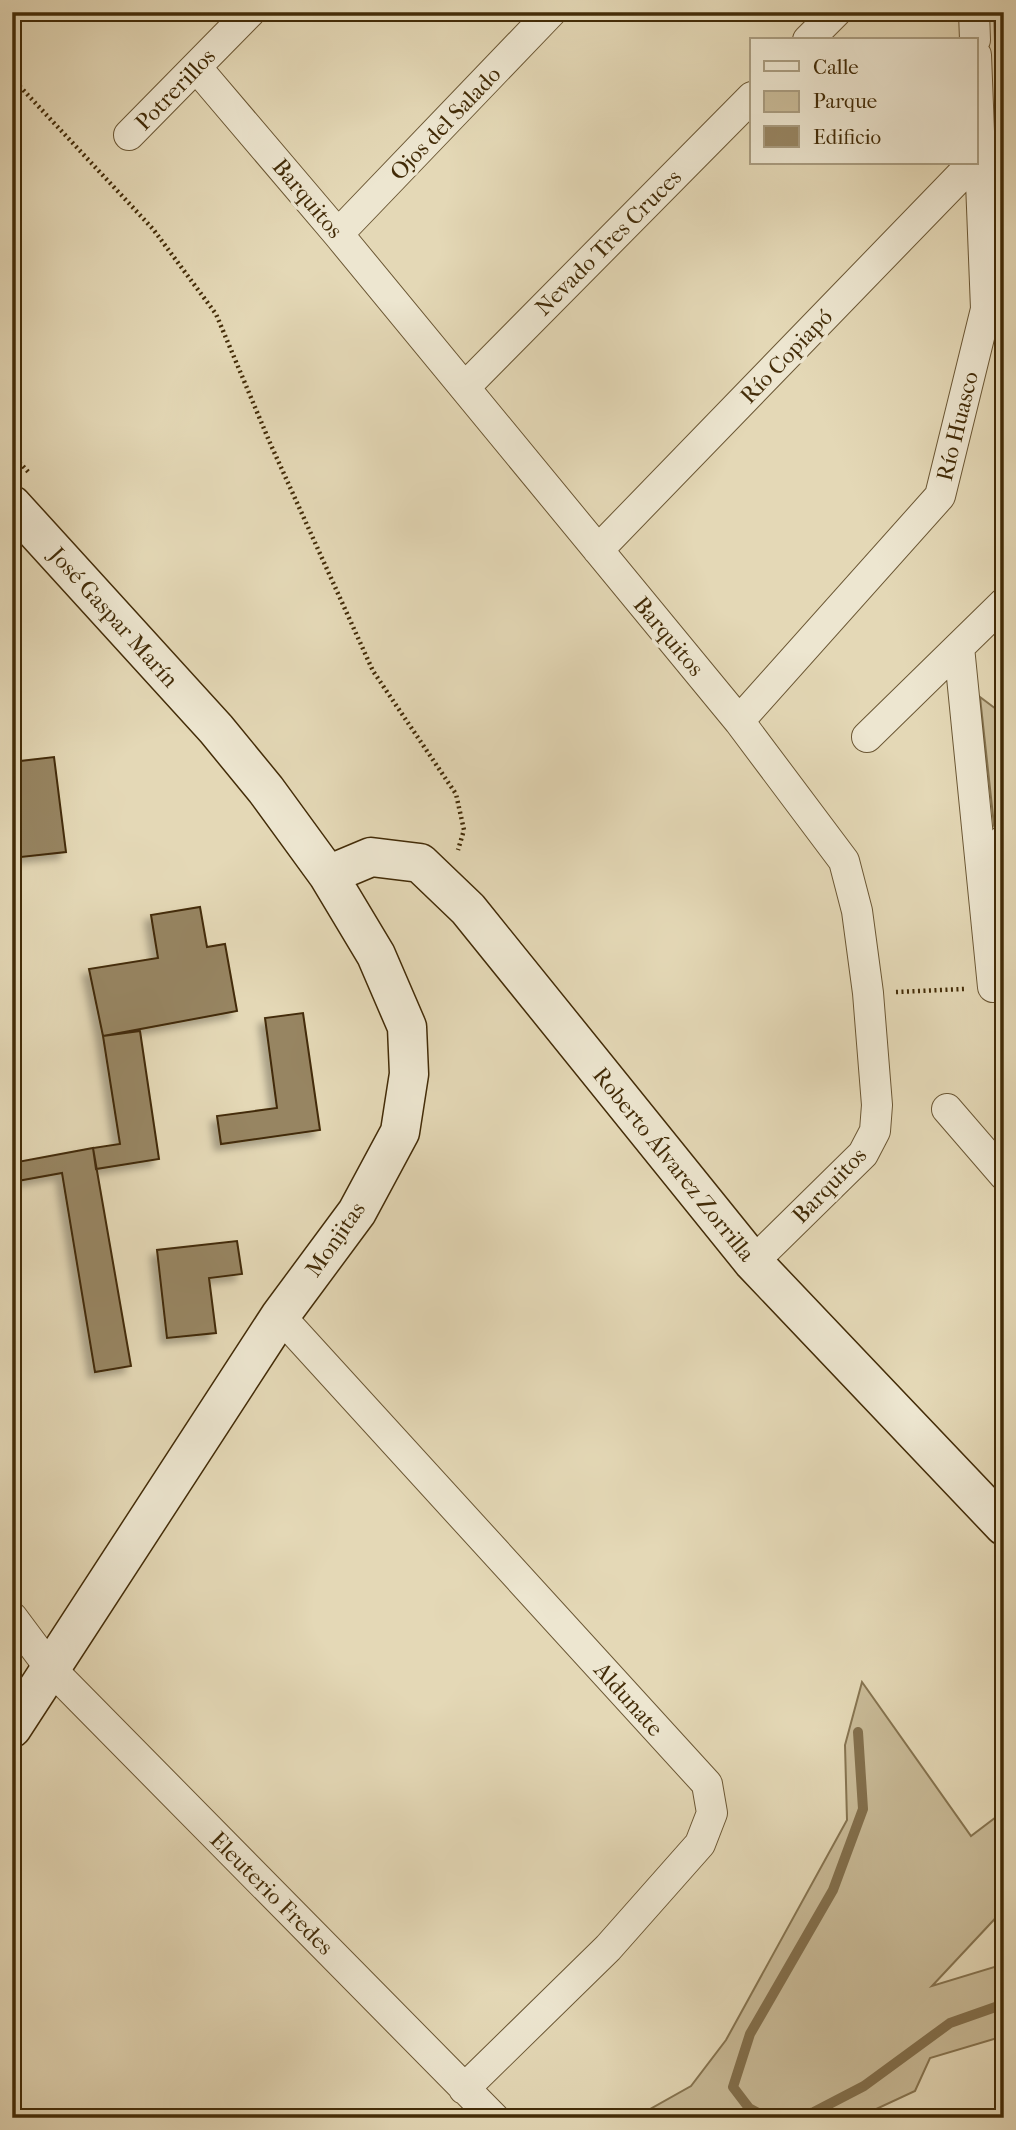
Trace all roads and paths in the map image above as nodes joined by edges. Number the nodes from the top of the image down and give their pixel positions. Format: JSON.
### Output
{"nodes":[{"id":1,"x":250,"y":12,"type":"edge"},
{"id":2,"x":551,"y":12,"type":"edge"},
{"id":3,"x":836,"y":12,"type":"edge"},
{"id":4,"x":974,"y":12,"type":"edge"},
{"id":5,"x":810,"y":38,"type":"edge"},
{"id":6,"x":975,"y":38,"type":"edge"},
{"id":7,"x":196,"y":67,"type":"junction"},
{"id":8,"x":12,"y":78,"type":"edge"},
{"id":9,"x":750,"y":99,"type":"edge"},
{"id":10,"x":129,"y":135,"type":"dead end"},
{"id":11,"x":972,"y":164,"type":"edge"},
{"id":12,"x":976,"y":164,"type":"edge"},
{"id":13,"x":338,"y":234,"type":"junction"},
{"id":14,"x":465,"y":387,"type":"junction"},
{"id":15,"x":12,"y":505,"type":"edge"},
{"id":16,"x":598,"y":550,"type":"junction"},
{"id":17,"x":1004,"y":603,"type":"edge"},
{"id":18,"x":959,"y":647,"type":"junction"},
{"id":19,"x":739,"y":721,"type":"junction"},
{"id":20,"x":216,"y":729,"type":"joint"},
{"id":21,"x":867,"y":737,"type":"dead end"},
{"id":22,"x":1004,"y":840,"type":"edge"},
{"id":23,"x":982,"y":872,"type":"junction"},
{"id":24,"x":328,"y":875,"type":"junction"},
{"id":25,"x":447,"y":888,"type":"junction"},
{"id":26,"x":993,"y":987,"type":"joint"},
{"id":27,"x":868,"y":993,"type":"junction"},
{"id":28,"x":947,"y":1109,"type":"dead end"},
{"id":29,"x":1003,"y":1173,"type":"edge"},
{"id":30,"x":753,"y":1262,"type":"junction"},
{"id":31,"x":280,"y":1316,"type":"junction"},
{"id":32,"x":1004,"y":1526,"type":"edge"},
{"id":33,"x":12,"y":1617,"type":"edge"},
{"id":34,"x":50,"y":1668,"type":"junction"},
{"id":35,"x":12,"y":1728,"type":"edge"},
{"id":36,"x":464,"y":2089,"type":"junction"},
{"id":37,"x":494,"y":2118,"type":"edge"}],
"edges":[{"from":1,"to":7,"type":"street","name":"Potrerillos"},
{"from":2,"to":13,"type":"street","name":"Ojos del Salado"},
{"from":3,"to":5,"type":"street"},
{"from":4,"to":6,"type":"street"},
{"from":7,"to":10,"type":"street","name":"Potrerillos"},
{"from":7,"to":13,"type":"street","name":"Barquitos"},
{"from":8,"to":25,"type":"path"},
{"from":9,"to":14,"type":"street","name":"Nevado Tres Cruces"},
{"from":11,"to":16,"type":"street","name":"Río Copiapó"},
{"from":12,"to":19,"type":"street","name":"Río Huasco"},
{"from":13,"to":14,"type":"street","name":"Barquitos"},
{"from":14,"to":16,"type":"street","name":"Barquitos"},
{"from":15,"to":20,"type":"main road","name":"José Gaspar Marín"},
{"from":16,"to":19,"type":"street","name":"Barquitos"},
{"from":17,"to":18,"type":"street"},
{"from":18,"to":21,"type":"street"},
{"from":18,"to":23,"type":"street"},
{"from":19,"to":27,"type":"street","name":"Barquitos"},
{"from":20,"to":24,"type":"main road","name":"Monjitas"},
{"from":22,"to":23,"type":"street"},
{"from":23,"to":26,"type":"street"},
{"from":24,"to":25,"type":"main road","name":"Roberto Álvarez Zorrilla"},
{"from":24,"to":31,"type":"main road","name":"Monjitas"},
{"from":25,"to":30,"type":"main road","name":"Roberto Álvarez Zorrilla"},
{"from":26,"to":27,"type":"path"},
{"from":27,"to":30,"type":"street","name":"Barquitos"},
{"from":28,"to":29,"type":"street"},
{"from":30,"to":32,"type":"main road","name":"Roberto Álvarez Zorrilla"},
{"from":31,"to":34,"type":"main road","name":"Monjitas"},
{"from":31,"to":36,"type":"street","name":"Aldunate"},
{"from":33,"to":34,"type":"street","name":"Eleuterio Fredes"},
{"from":34,"to":35,"type":"main road","name":"Monjitas"},
{"from":34,"to":36,"type":"street","name":"Eleuterio Fredes"},
{"from":36,"to":37,"type":"street","name":"Eleuterio Fredes"}]}
